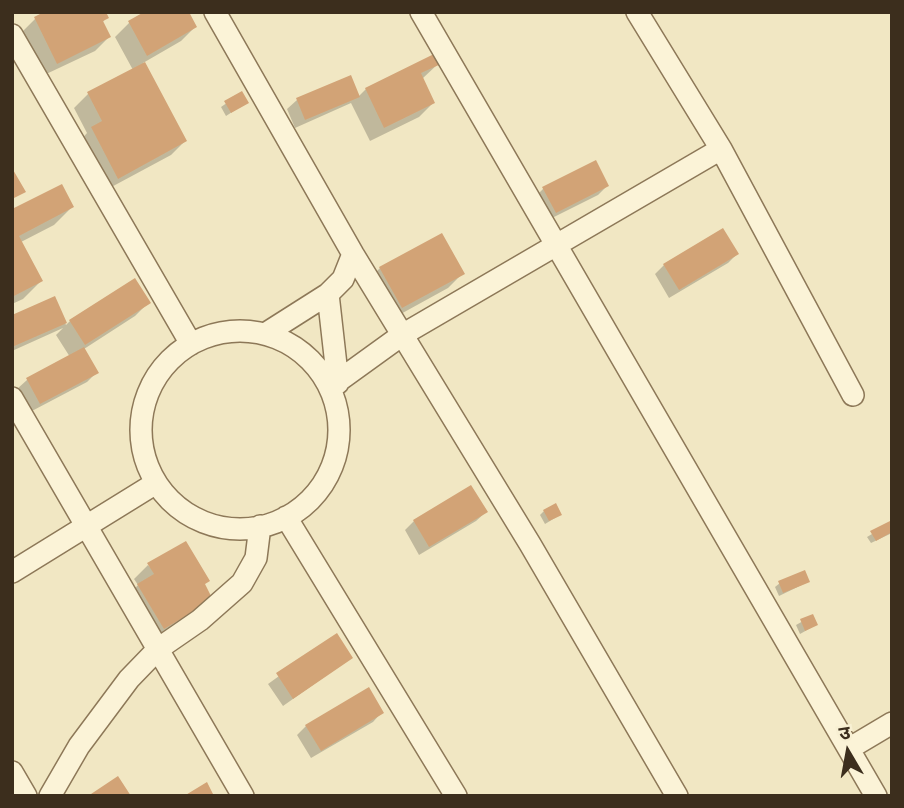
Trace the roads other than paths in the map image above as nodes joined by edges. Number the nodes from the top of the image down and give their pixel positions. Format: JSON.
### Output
{"nodes":[{"id":1,"x":215,"y":12,"type":"edge"},
{"id":2,"x":421,"y":12,"type":"edge"},
{"id":3,"x":637,"y":12,"type":"edge"},
{"id":4,"x":12,"y":35,"type":"edge"},
{"id":5,"x":721,"y":149,"type":"junction"},
{"id":6,"x":559,"y":245,"type":"junction"},
{"id":7,"x":353,"y":254,"type":"junction"},
{"id":8,"x":328,"y":294,"type":"junction"},
{"id":9,"x":265,"y":334,"type":"junction"},
{"id":10,"x":402,"y":335,"type":"junction"},
{"id":11,"x":191,"y":344,"type":"junction"},
{"id":12,"x":334,"y":385,"type":"junction"},
{"id":13,"x":853,"y":395,"type":"dead end"},
{"id":14,"x":12,"y":398,"type":"edge"},
{"id":15,"x":156,"y":483,"type":"junction"},
{"id":16,"x":286,"y":517,"type":"junction"},
{"id":17,"x":86,"y":526,"type":"junction"},
{"id":18,"x":261,"y":526,"type":"junction"},
{"id":19,"x":12,"y":572,"type":"edge"},
{"id":20,"x":158,"y":649,"type":"junction"},
{"id":21,"x":892,"y":723,"type":"edge"},
{"id":22,"x":850,"y":748,"type":"junction"},
{"id":23,"x":12,"y":772,"type":"edge"},
{"id":24,"x":26,"y":796,"type":"edge"},
{"id":25,"x":50,"y":796,"type":"edge"},
{"id":26,"x":243,"y":796,"type":"edge"},
{"id":27,"x":456,"y":796,"type":"edge"},
{"id":28,"x":677,"y":796,"type":"edge"},
{"id":29,"x":876,"y":796,"type":"edge"}],
"edges":[{"from":1,"to":7,"type":"street"},
{"from":2,"to":6,"type":"street"},
{"from":3,"to":5,"type":"street"},
{"from":4,"to":11,"type":"street"},
{"from":5,"to":6,"type":"street"},
{"from":5,"to":13,"type":"street"},
{"from":6,"to":10,"type":"street"},
{"from":6,"to":22,"type":"street"},
{"from":7,"to":8,"type":"street"},
{"from":7,"to":10,"type":"street"},
{"from":8,"to":9,"type":"street"},
{"from":8,"to":12,"type":"street"},
{"from":9,"to":11,"type":"street"},
{"from":9,"to":12,"type":"street"},
{"from":10,"to":12,"type":"street"},
{"from":10,"to":28,"type":"street"},
{"from":11,"to":15,"type":"street"},
{"from":12,"to":16,"type":"street"},
{"from":14,"to":17,"type":"street"},
{"from":15,"to":17,"type":"street"},
{"from":15,"to":18,"type":"street"},
{"from":16,"to":18,"type":"street"},
{"from":16,"to":27,"type":"street"},
{"from":17,"to":19,"type":"street"},
{"from":17,"to":20,"type":"street"},
{"from":18,"to":20,"type":"street"},
{"from":20,"to":25,"type":"street"},
{"from":20,"to":26,"type":"street"},
{"from":21,"to":22,"type":"street"},
{"from":22,"to":29,"type":"street"},
{"from":23,"to":24,"type":"street"}]}
